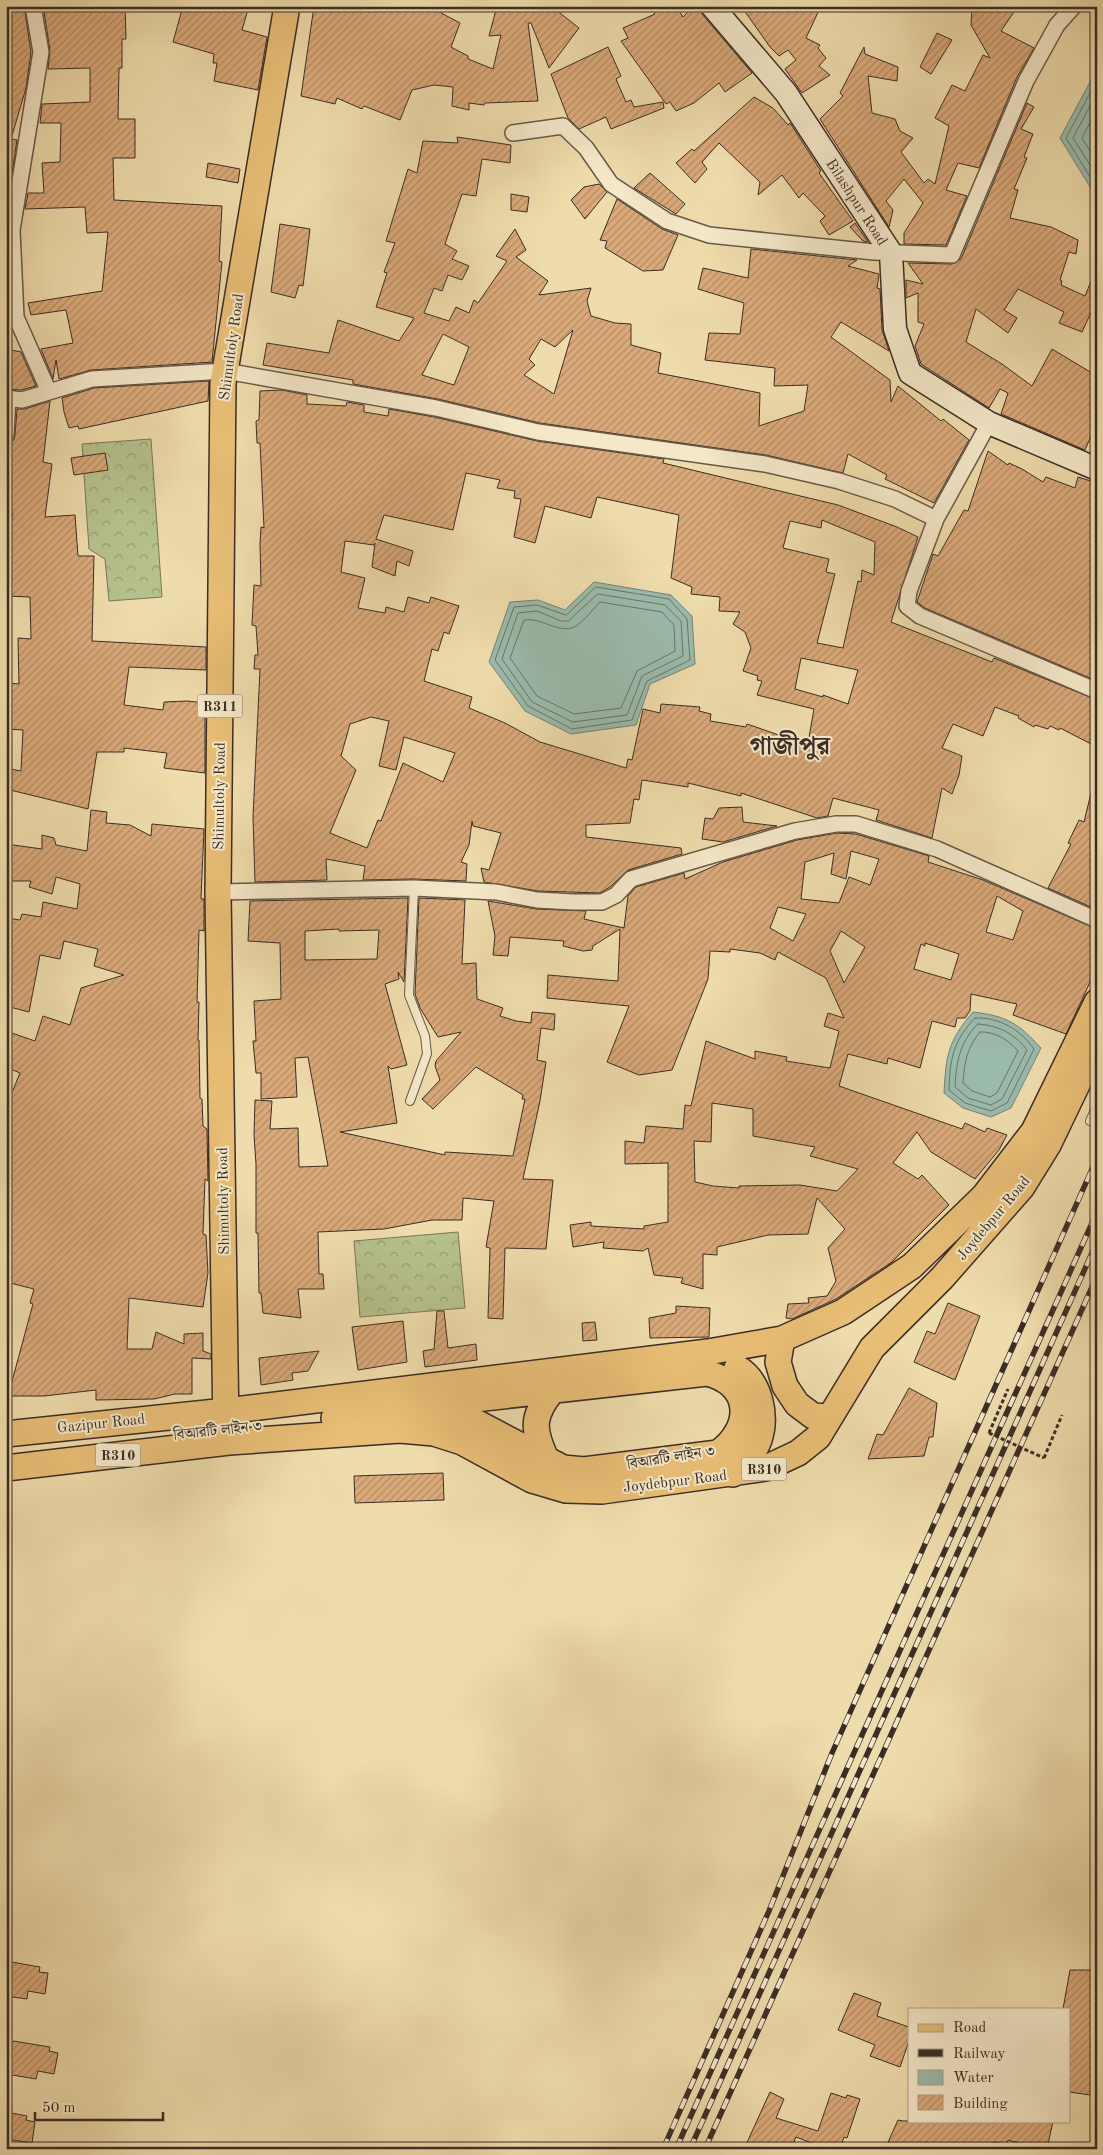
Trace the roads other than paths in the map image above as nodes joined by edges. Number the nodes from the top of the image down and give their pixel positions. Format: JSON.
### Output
{"nodes":[{"id":1,"x":33,"y":6,"type":"edge"},
{"id":2,"x":287,"y":6,"type":"edge"},
{"id":3,"x":712,"y":6,"type":"edge"},
{"id":4,"x":1074,"y":6,"type":"edge"},
{"id":5,"x":513,"y":133,"type":"dead end"},
{"id":6,"x":891,"y":253,"type":"junction"},
{"id":7,"x":226,"y":372,"type":"junction"},
{"id":8,"x":49,"y":392,"type":"junction"},
{"id":9,"x":7,"y":398,"type":"edge"},
{"id":10,"x":989,"y":423,"type":"junction"},
{"id":11,"x":6,"y":434,"type":"edge"},
{"id":12,"x":1097,"y":469,"type":"edge"},
{"id":13,"x":936,"y":519,"type":"junction"},
{"id":14,"x":1097,"y":691,"type":"edge"},
{"id":15,"x":414,"y":888,"type":"junction"},
{"id":16,"x":218,"y":892,"type":"junction"},
{"id":17,"x":1097,"y":920,"type":"edge"},
{"id":18,"x":1097,"y":1002,"type":"edge"},
{"id":19,"x":1097,"y":1043,"type":"edge"},
{"id":20,"x":410,"y":1102,"type":"dead end"},
{"id":21,"x":1097,"y":1106,"type":"edge"},
{"id":22,"x":1090,"y":1121,"type":"dead end"},
{"id":23,"x":782,"y":1339,"type":"junction"},
{"id":24,"x":708,"y":1352,"type":"junction"},
{"id":25,"x":552,"y":1391,"type":"junction"},
{"id":26,"x":430,"y":1409,"type":"junction"},
{"id":27,"x":829,"y":1417,"type":"junction"},
{"id":28,"x":227,"y":1427,"type":"junction"},
{"id":29,"x":6,"y":1434,"type":"edge"},
{"id":30,"x":6,"y":1452,"type":"edge"},
{"id":31,"x":546,"y":1459,"type":"junction"},
{"id":32,"x":6,"y":1468,"type":"edge"},
{"id":33,"x":733,"y":1474,"type":"junction"}],
"edges":[{"from":1,"to":8,"type":"street"},
{"from":2,"to":7,"type":"main road","name":"Shimultoly Road","number":"R311"},
{"from":3,"to":6,"type":"main road","name":"Bilashpur Road"},
{"from":4,"to":6,"type":"street"},
{"from":5,"to":6,"type":"street"},
{"from":6,"to":10,"type":"main road","name":"Bilashpur Road"},
{"from":7,"to":8,"type":"street"},
{"from":7,"to":13,"type":"street"},
{"from":7,"to":16,"type":"main road","name":"Shimultoly Road","number":"R311"},
{"from":8,"to":9,"type":"street"},
{"from":9,"to":11,"type":"street"},
{"from":10,"to":12,"type":"main road","name":"Bilashpur Road"},
{"from":10,"to":13,"type":"street"},
{"from":13,"to":14,"type":"street"},
{"from":15,"to":16,"type":"street"},
{"from":15,"to":17,"type":"street"},
{"from":15,"to":20,"type":"lane"},
{"from":16,"to":28,"type":"main road","name":"Shimultoly Road","number":"R311"},
{"from":18,"to":23,"type":"main road","name":"Joydebpur Road","number":"R310"},
{"from":19,"to":27,"type":"main road","name":"Joydebpur Road","number":"R310"},
{"from":21,"to":22,"type":"lane"},
{"from":23,"to":24,"type":"main road","name":"Joydebpur Road","number":"R310"},
{"from":23,"to":27,"type":"main road"},
{"from":24,"to":28,"type":"main road","name":"Joydebpur Road","number":"R310"},
{"from":24,"to":33,"type":"main road"},
{"from":25,"to":26,"type":"main road","name":"বিআরটি লাইন ৩"},
{"from":25,"to":31,"type":"main road"},
{"from":25,"to":31,"type":"main road","name":"বিআরটি লাইন ৩"},
{"from":26,"to":28,"type":"main road","name":"বিআরটি লাইন ৩"},
{"from":26,"to":31,"type":"main road","name":"বিআরটি লাইন ৩"},
{"from":27,"to":33,"type":"main road","name":"Joydebpur Road","number":"R310"},
{"from":28,"to":29,"type":"main road","name":"Gazipur Road","number":"R310"},
{"from":28,"to":30,"type":"main road","name":"বিআরটি লাইন ৩"},
{"from":28,"to":32,"type":"main road","number":"R310"},
{"from":28,"to":33,"type":"main road","name":"Joydebpur Road","number":"R310"}]}
